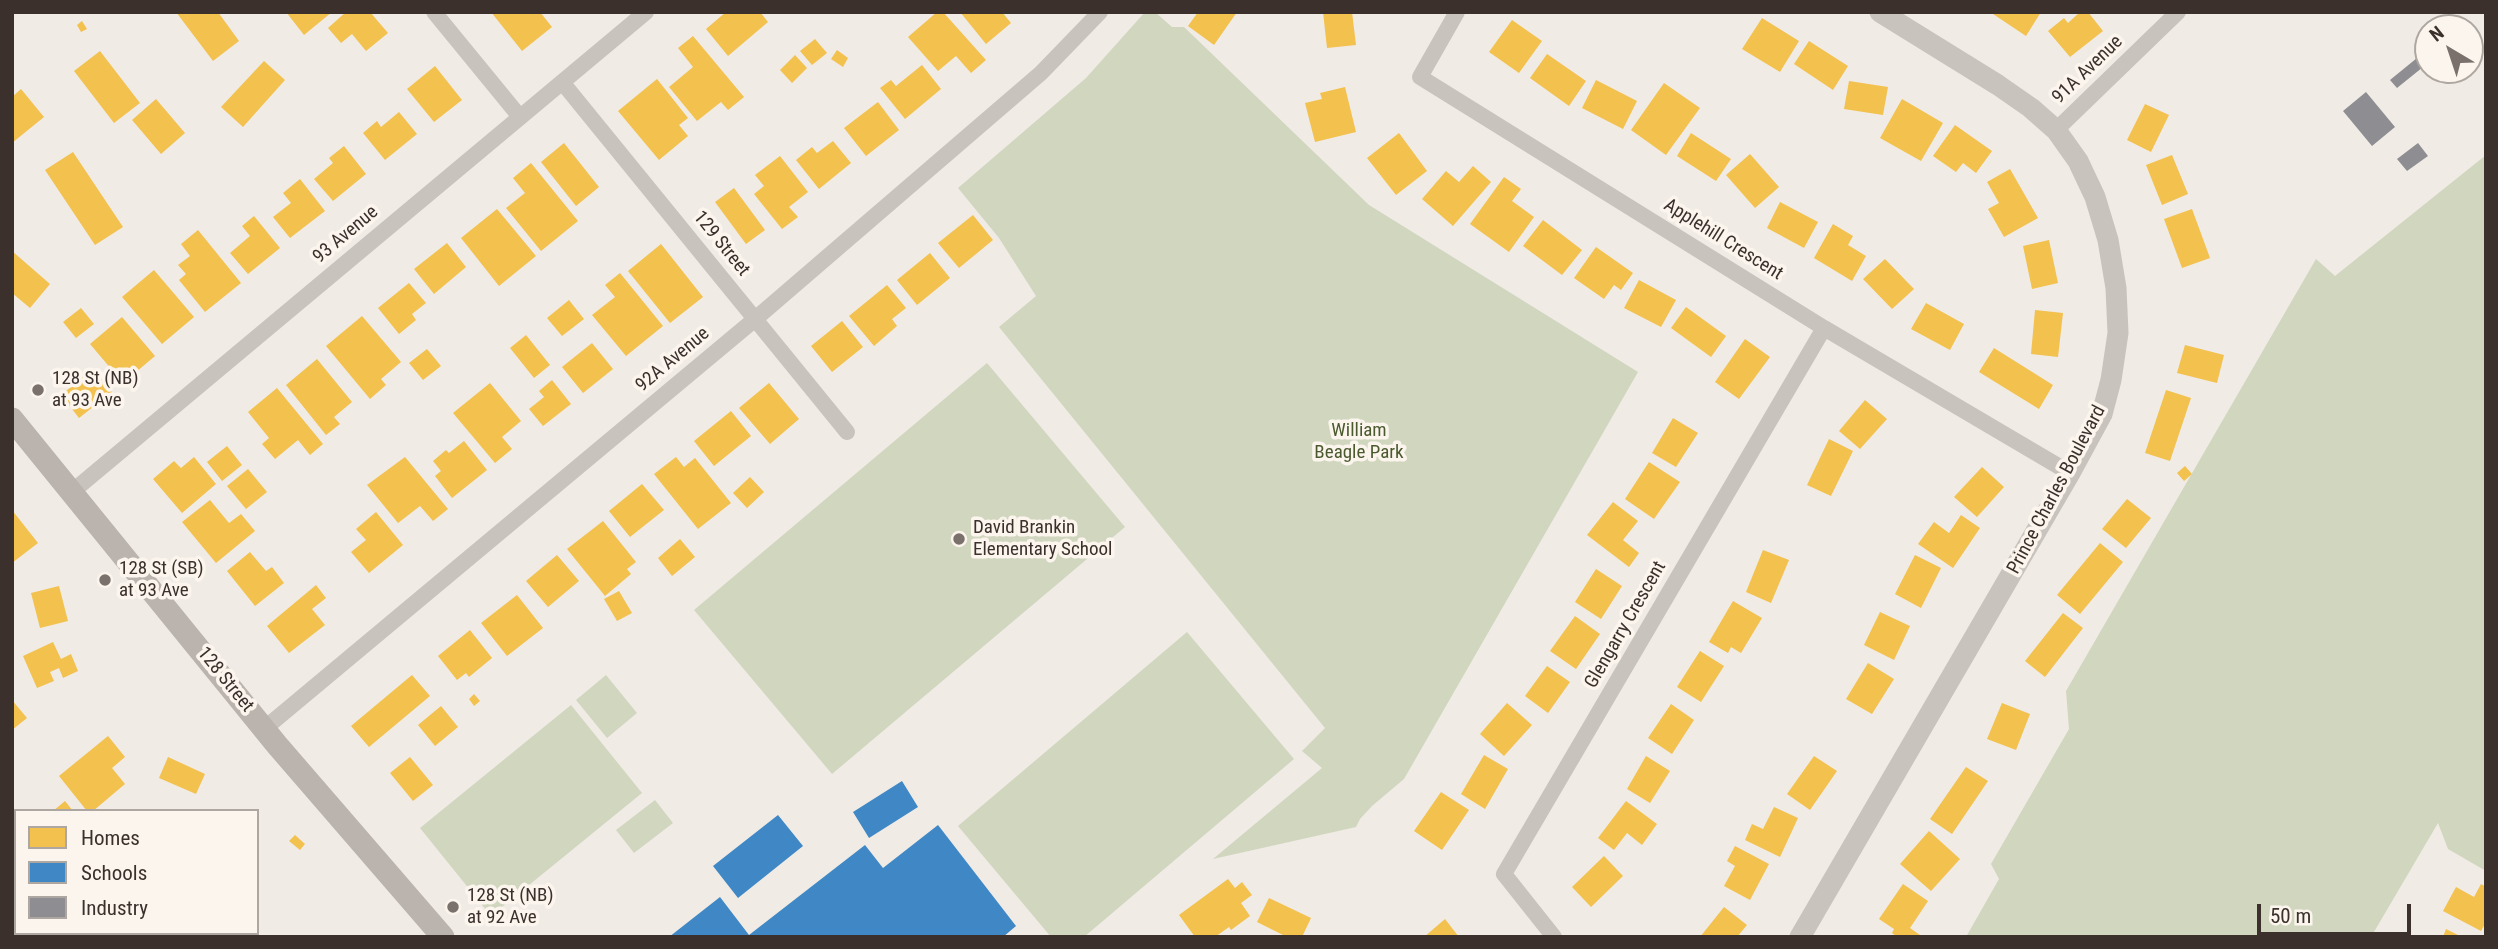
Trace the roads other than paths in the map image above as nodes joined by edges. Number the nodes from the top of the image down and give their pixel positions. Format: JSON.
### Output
{"nodes":[{"id":1,"x":434,"y":12,"type":"edge"},
{"id":2,"x":646,"y":12,"type":"edge"},
{"id":3,"x":1100,"y":12,"type":"edge"},
{"id":4,"x":1457,"y":12,"type":"edge"},
{"id":5,"x":1880,"y":12,"type":"edge"},
{"id":6,"x":2178,"y":12,"type":"edge"},
{"id":7,"x":562,"y":82,"type":"junction"},
{"id":8,"x":520,"y":117,"type":"junction"},
{"id":9,"x":2056,"y":130,"type":"junction"},
{"id":10,"x":754,"y":320,"type":"junction"},
{"id":11,"x":1824,"y":328,"type":"junction"},
{"id":12,"x":12,"y":419,"type":"edge"},
{"id":13,"x":847,"y":432,"type":"dead end"},
{"id":14,"x":2070,"y":473,"type":"junction"},
{"id":15,"x":73,"y":491,"type":"junction"},
{"id":16,"x":264,"y":729,"type":"junction"},
{"id":17,"x":443,"y":937,"type":"edge"},
{"id":18,"x":1554,"y":937,"type":"edge"},
{"id":19,"x":1800,"y":937,"type":"edge"}],
"edges":[{"from":1,"to":8,"type":"street"},
{"from":2,"to":7,"type":"street","name":"93 Avenue"},
{"from":3,"to":10,"type":"street","name":"92A Avenue"},
{"from":4,"to":11,"type":"street","name":"Applehill Crescent"},
{"from":5,"to":9,"type":"street","name":"Prince Charles Boulevard"},
{"from":6,"to":9,"type":"street","name":"91A Avenue"},
{"from":7,"to":8,"type":"street","name":"93 Avenue"},
{"from":7,"to":10,"type":"street","name":"129 Street"},
{"from":8,"to":15,"type":"street","name":"93 Avenue"},
{"from":9,"to":14,"type":"street","name":"Prince Charles Boulevard"},
{"from":10,"to":13,"type":"street","name":"129 Street"},
{"from":10,"to":16,"type":"street","name":"92A Avenue"},
{"from":11,"to":14,"type":"street","name":"Applehill Crescent"},
{"from":11,"to":18,"type":"street","name":"Glengarry Crescent"},
{"from":12,"to":15,"type":"main road","name":"128 Street"},
{"from":14,"to":19,"type":"street","name":"Prince Charles Boulevard"},
{"from":15,"to":16,"type":"main road","name":"128 Street"},
{"from":16,"to":17,"type":"main road","name":"128 Street"}]}
